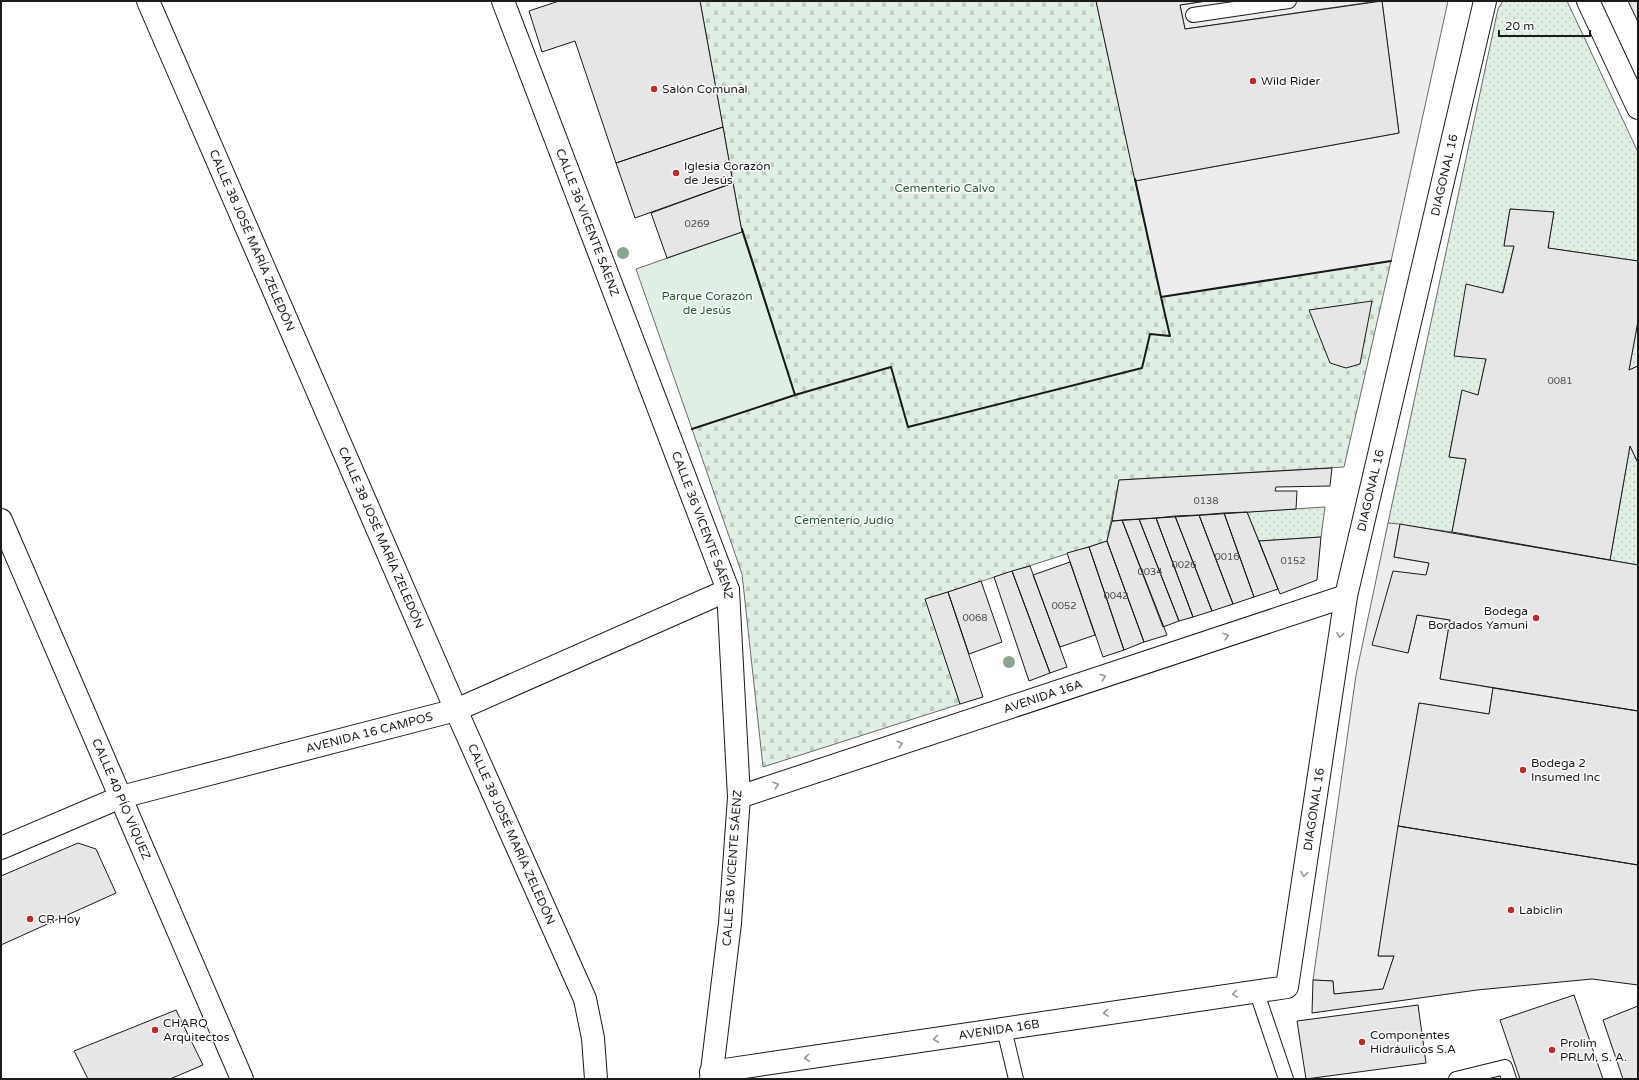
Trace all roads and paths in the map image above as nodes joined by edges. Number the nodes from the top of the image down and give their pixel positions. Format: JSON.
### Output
{"nodes":[{"id":1,"x":148,"y":1,"type":"edge"},
{"id":2,"x":503,"y":1,"type":"edge"},
{"id":3,"x":1289,"y":1,"type":"edge"},
{"id":4,"x":1485,"y":1,"type":"edge"},
{"id":5,"x":1588,"y":1,"type":"edge"},
{"id":6,"x":1193,"y":15,"type":"dead end"},
{"id":7,"x":1638,"y":108,"type":"edge"},
{"id":8,"x":1,"y":520,"type":"edge"},
{"id":9,"x":728,"y":590,"type":"junction"},
{"id":10,"x":1346,"y":596,"type":"junction"},
{"id":11,"x":456,"y":710,"type":"junction"},
{"id":12,"x":121,"y":797,"type":"junction"},
{"id":13,"x":739,"y":797,"type":"junction"},
{"id":14,"x":1,"y":848,"type":"edge"},
{"id":15,"x":1287,"y":986,"type":"joint"},
{"id":16,"x":1256,"y":990,"type":"junction"},
{"id":17,"x":1004,"y":1029,"type":"junction"},
{"id":18,"x":711,"y":1076,"type":"edge"},
{"id":19,"x":242,"y":1079,"type":"edge"},
{"id":20,"x":596,"y":1079,"type":"edge"},
{"id":21,"x":1016,"y":1079,"type":"edge"},
{"id":22,"x":1286,"y":1079,"type":"edge"},
{"id":23,"x":1456,"y":1079,"type":"edge"},
{"id":24,"x":1509,"y":1079,"type":"edge"}],
"edges":[{"from":1,"to":11,"type":"street","name":"CALLE 38 JOSÉ MARÍA ZELEDÓN"},
{"from":2,"to":9,"type":"street","name":"CALLE 36 VICENTE SÁENZ"},
{"from":3,"to":6,"type":"lane"},
{"from":4,"to":10,"type":"street","name":"DIAGONAL 16"},
{"from":5,"to":7,"type":"street"},
{"from":8,"to":12,"type":"street","name":"CALLE 40 PÍO VÍQUEZ"},
{"from":9,"to":11,"type":"street","name":"AVENIDA 16 CAMPOS"},
{"from":9,"to":13,"type":"street","name":"CALLE 36 VICENTE SÁENZ"},
{"from":13,"to":10,"type":"street","name":"AVENIDA 16A","one_way":true},
{"from":10,"to":15,"type":"street","name":"DIAGONAL 16","one_way":true},
{"from":11,"to":12,"type":"street","name":"AVENIDA 16 CAMPOS"},
{"from":11,"to":20,"type":"street","name":"CALLE 38 JOSÉ MARÍA ZELEDÓN"},
{"from":12,"to":14,"type":"street","name":"AVENIDA 16 CAMPOS"},
{"from":12,"to":19,"type":"street","name":"CALLE 40 PÍO VÍQUEZ"},
{"from":13,"to":18,"type":"street","name":"CALLE 36 VICENTE SÁENZ"},
{"from":15,"to":16,"type":"street","name":"AVENIDA 16B"},
{"from":16,"to":17,"type":"street","name":"AVENIDA 16B","one_way":true},
{"from":16,"to":22,"type":"lane"},
{"from":17,"to":18,"type":"street","name":"AVENIDA 16B","one_way":true},
{"from":17,"to":21,"type":"lane"},
{"from":23,"to":24,"type":"lane"}]}
